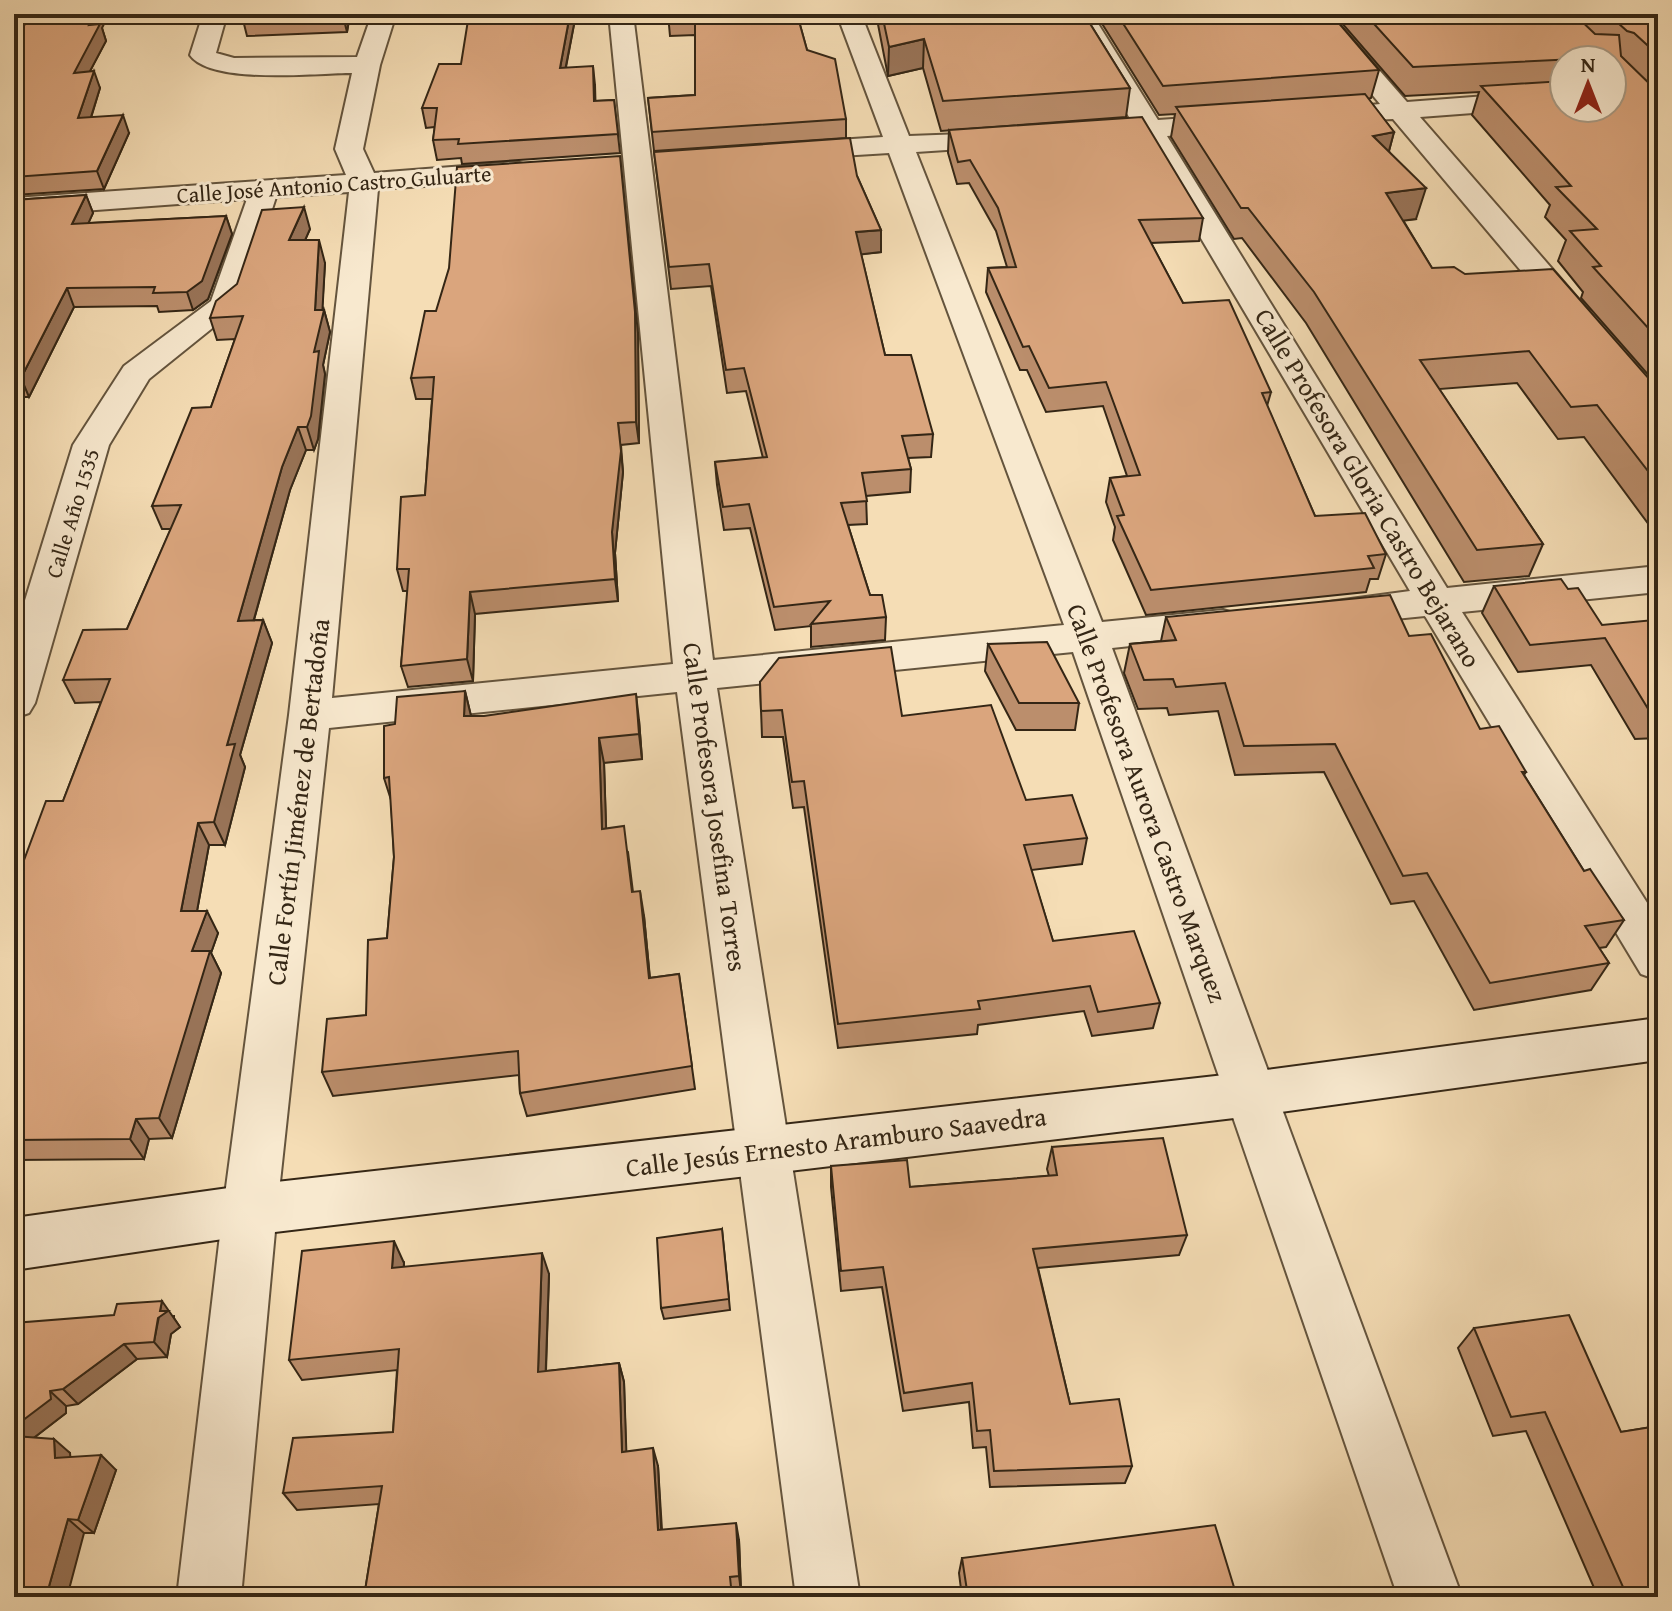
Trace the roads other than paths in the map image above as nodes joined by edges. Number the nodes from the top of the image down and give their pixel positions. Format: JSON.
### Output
{"nodes":[{"id":1,"x":215,"y":14,"type":"edge"},
{"id":2,"x":384,"y":14,"type":"edge"},
{"id":3,"x":621,"y":14,"type":"edge"},
{"id":4,"x":849,"y":14,"type":"edge"},
{"id":5,"x":1080,"y":14,"type":"edge"},
{"id":6,"x":1317,"y":14,"type":"edge"},
{"id":7,"x":367,"y":65,"type":"junction"},
{"id":8,"x":1548,"y":99,"type":"edge"},
{"id":9,"x":1402,"y":111,"type":"junction"},
{"id":10,"x":1292,"y":119,"type":"edge"},
{"id":11,"x":1260,"y":121,"type":"edge"},
{"id":12,"x":1150,"y":129,"type":"junction"},
{"id":13,"x":901,"y":145,"type":"junction"},
{"id":14,"x":762,"y":153,"type":"edge"},
{"id":15,"x":548,"y":168,"type":"edge"},
{"id":16,"x":364,"y":183,"type":"junction"},
{"id":17,"x":265,"y":188,"type":"junction"},
{"id":18,"x":14,"y":207,"type":"edge"},
{"id":19,"x":1597,"y":340,"type":"edge"},
{"id":20,"x":1658,"y":579,"type":"edge"},
{"id":21,"x":1436,"y":602,"type":"junction"},
{"id":22,"x":1088,"y":637,"type":"junction"},
{"id":23,"x":695,"y":676,"type":"junction"},
{"id":24,"x":14,"y":703,"type":"edge"},
{"id":25,"x":310,"y":715,"type":"junction"},
{"id":26,"x":1658,"y":960,"type":"edge"},
{"id":27,"x":1658,"y":1039,"type":"edge"},
{"id":28,"x":1251,"y":1094,"type":"junction"},
{"id":29,"x":765,"y":1150,"type":"junction"},
{"id":30,"x":250,"y":1210,"type":"junction"},
{"id":31,"x":14,"y":1244,"type":"edge"},
{"id":32,"x":209,"y":1597,"type":"edge"},
{"id":33,"x":828,"y":1597,"type":"edge"},
{"id":34,"x":1430,"y":1597,"type":"edge"}],
"edges":[{"from":1,"to":7,"type":"street"},
{"from":2,"to":7,"type":"street","name":"Calle Fortín Jiménez de Bertadoña"},
{"from":3,"to":23,"type":"street","name":"Calle Profesora Josefina Torres"},
{"from":4,"to":13,"type":"street","name":"Calle Profesora Aurora Castro Marquez"},
{"from":5,"to":12,"type":"street","name":"Calle Profesora Gloria Castro Bejarano"},
{"from":6,"to":9,"type":"street"},
{"from":7,"to":16,"type":"street","name":"Calle Fortín Jiménez de Bertadoña"},
{"from":8,"to":9,"type":"street"},
{"from":9,"to":10,"type":"street"},
{"from":9,"to":19,"type":"street"},
{"from":11,"to":12,"type":"street"},
{"from":12,"to":13,"type":"street"},
{"from":12,"to":21,"type":"street","name":"Calle Profesora Gloria Castro Bejarano"},
{"from":13,"to":14,"type":"street"},
{"from":13,"to":22,"type":"street","name":"Calle Profesora Aurora Castro Marquez"},
{"from":15,"to":16,"type":"street","name":"Calle José Antonio Castro Guluarte"},
{"from":16,"to":17,"type":"street","name":"Calle José Antonio Castro Guluarte"},
{"from":16,"to":25,"type":"street","name":"Calle Fortín Jiménez de Bertadoña"},
{"from":17,"to":18,"type":"street","name":"Calle José Antonio Castro Guluarte"},
{"from":17,"to":24,"type":"street","name":"Calle Año 1535"},
{"from":20,"to":21,"type":"street"},
{"from":21,"to":22,"type":"street"},
{"from":21,"to":26,"type":"street","name":"Calle Profesora Gloria Castro Bejarano"},
{"from":22,"to":23,"type":"street"},
{"from":22,"to":28,"type":"street","name":"Calle Profesora Aurora Castro Marquez"},
{"from":23,"to":25,"type":"street"},
{"from":23,"to":29,"type":"street","name":"Calle Profesora Josefina Torres"},
{"from":25,"to":30,"type":"street","name":"Calle Fortín Jiménez de Bertadoña"},
{"from":27,"to":28,"type":"street","name":"Calle Jesús Ernesto Aramburo Saavedra"},
{"from":28,"to":29,"type":"street","name":"Calle Jesús Ernesto Aramburo Saavedra"},
{"from":28,"to":34,"type":"street","name":"Calle Profesora Aurora Castro Marquez"},
{"from":29,"to":30,"type":"street","name":"Calle Jesús Ernesto Aramburo Saavedra"},
{"from":29,"to":33,"type":"street","name":"Calle Profesora Josefina Torres"},
{"from":30,"to":31,"type":"street","name":"Calle Jesús Ernesto Aramburo Saavedra"},
{"from":30,"to":32,"type":"street","name":"Calle Fortín Jiménez de Bertadoña"}]}
